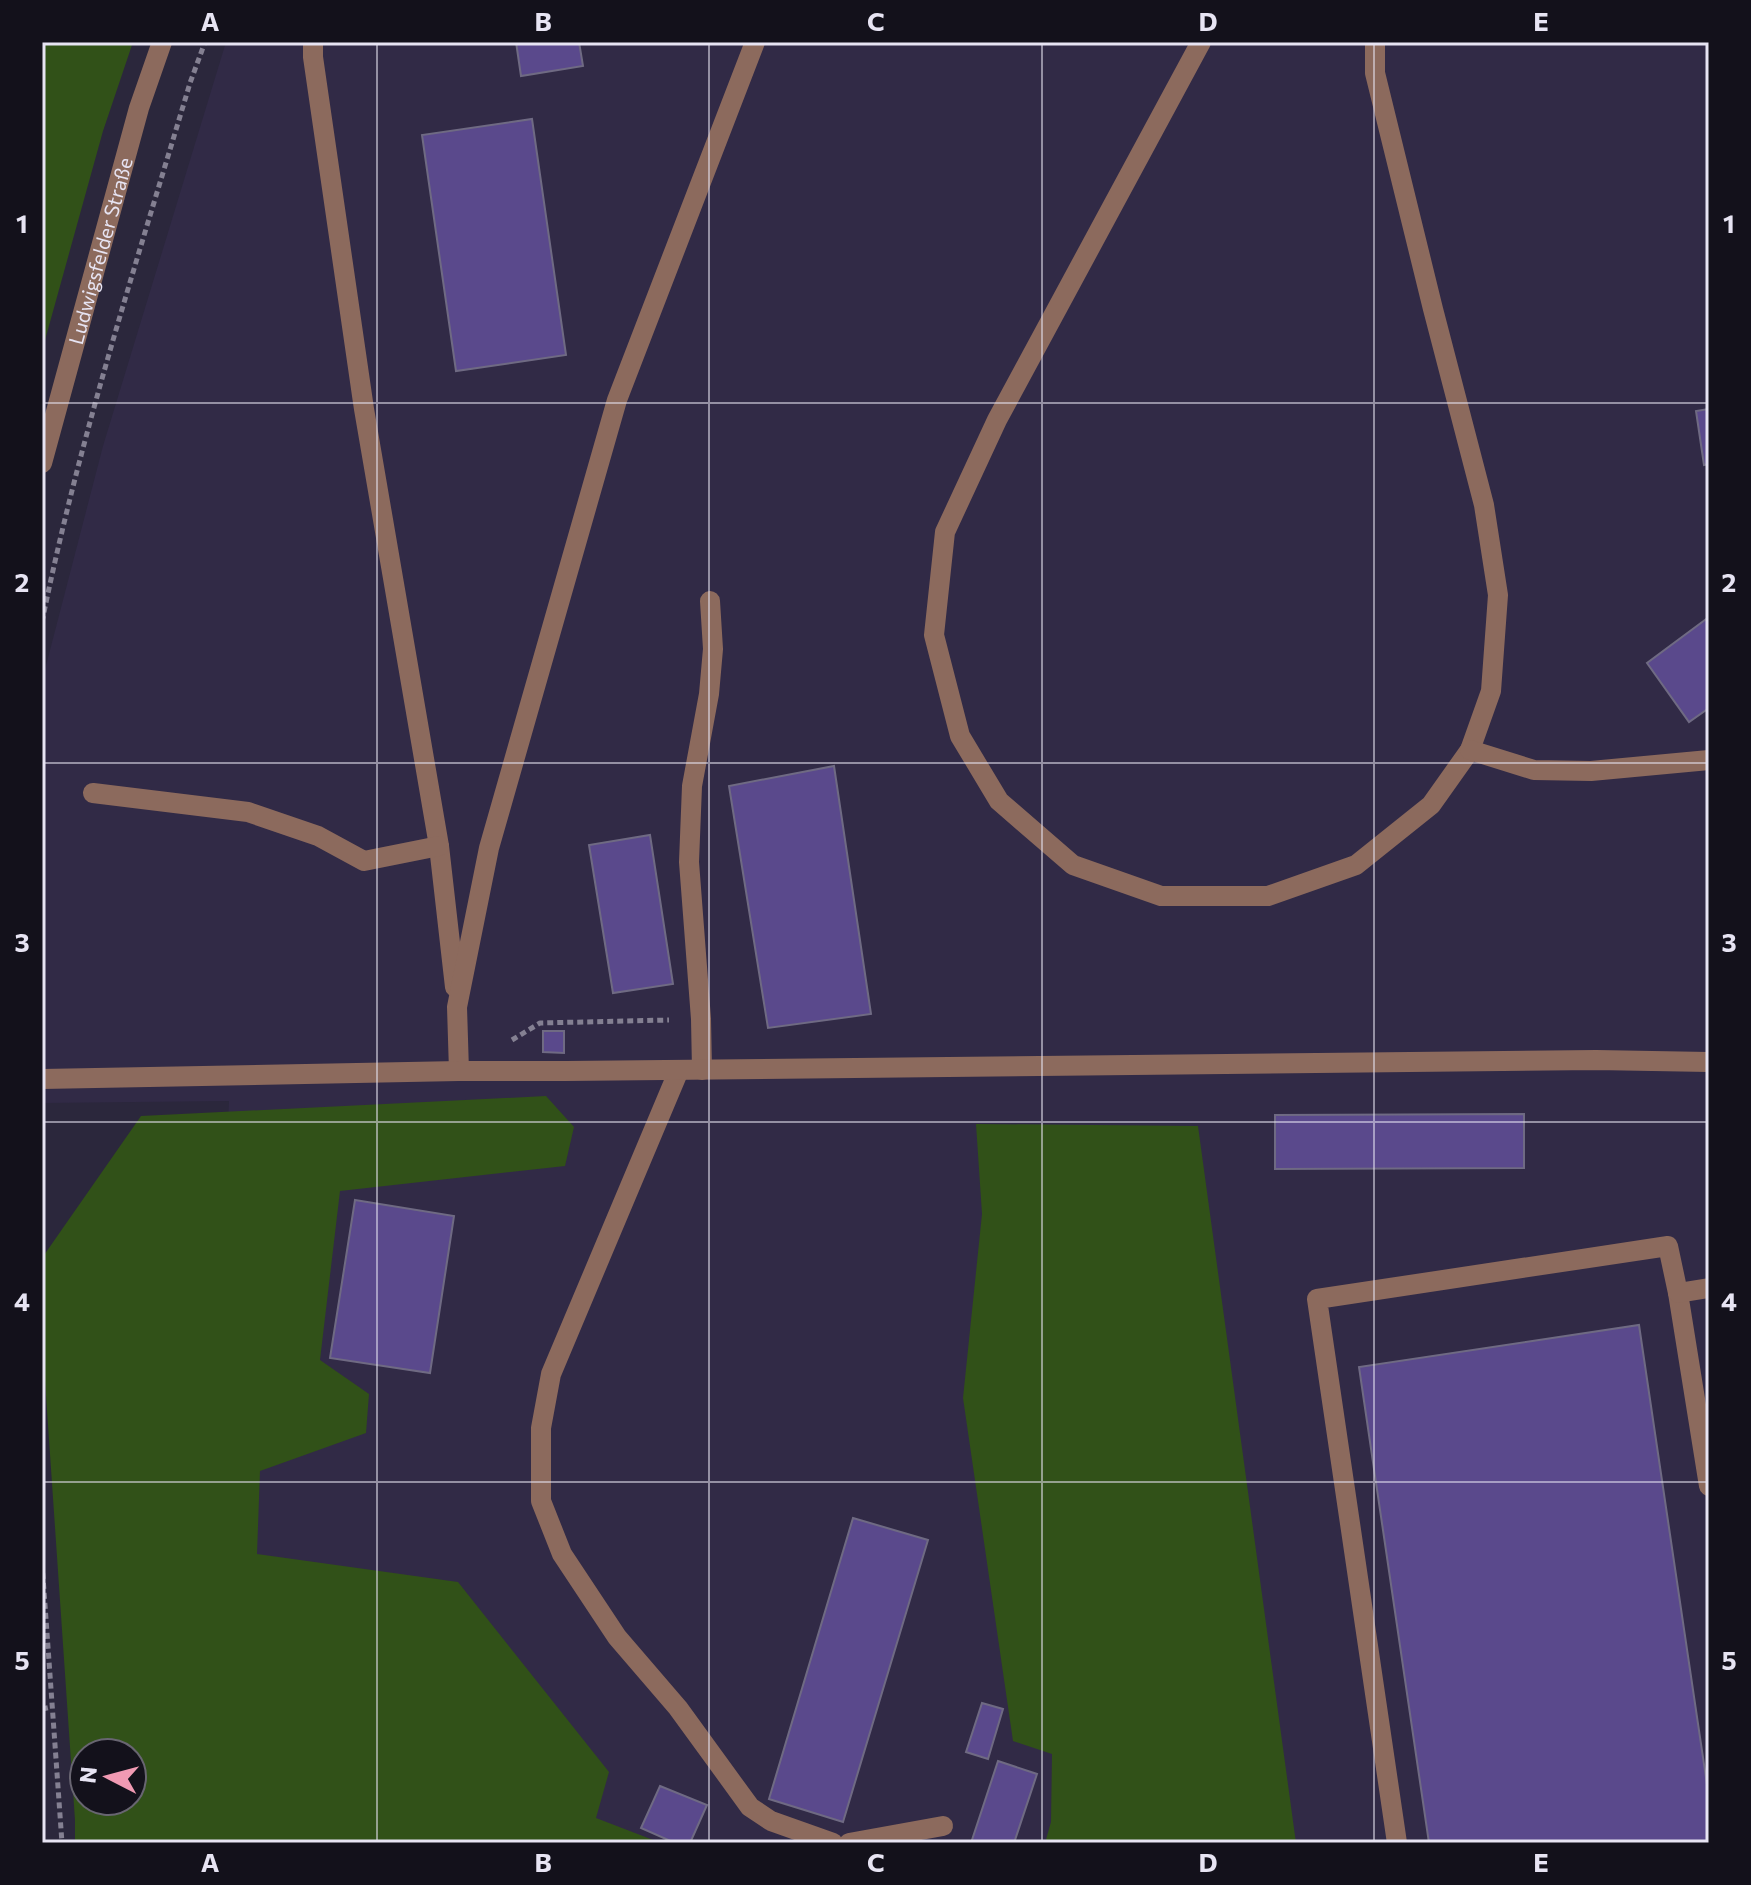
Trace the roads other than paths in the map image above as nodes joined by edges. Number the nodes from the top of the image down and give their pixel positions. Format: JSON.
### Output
{"nodes":[{"id":1,"x":162,"y":42,"type":"edge"},
{"id":2,"x":313,"y":42,"type":"edge"},
{"id":3,"x":755,"y":42,"type":"edge"},
{"id":4,"x":1201,"y":42,"type":"edge"},
{"id":5,"x":1375,"y":42,"type":"edge"},
{"id":6,"x":42,"y":463,"type":"edge"},
{"id":7,"x":710,"y":601,"type":"dead end"},
{"id":8,"x":1470,"y":750,"type":"junction"},
{"id":9,"x":1709,"y":760,"type":"edge"},
{"id":10,"x":93,"y":793,"type":"dead end"},
{"id":11,"x":439,"y":846,"type":"junction"},
{"id":12,"x":457,"y":1007,"type":"junction"},
{"id":13,"x":1709,"y":1062,"type":"edge"},
{"id":14,"x":679,"y":1070,"type":"junction"},
{"id":15,"x":702,"y":1070,"type":"junction"},
{"id":16,"x":459,"y":1071,"type":"junction"},
{"id":17,"x":42,"y":1079,"type":"edge"},
{"id":18,"x":1709,"y":1288,"type":"edge"},
{"id":19,"x":1678,"y":1293,"type":"junction"},
{"id":20,"x":1709,"y":1486,"type":"edge"},
{"id":21,"x":943,"y":1826,"type":"dead end"},
{"id":22,"x":833,"y":1843,"type":"edge"},
{"id":23,"x":849,"y":1843,"type":"edge"},
{"id":24,"x":1397,"y":1843,"type":"edge"}],
"edges":[{"from":1,"to":6,"type":"street","name":"Ludwigsfelder Straße"},
{"from":2,"to":11,"type":"street"},
{"from":3,"to":12,"type":"street"},
{"from":4,"to":8,"type":"street"},
{"from":5,"to":8,"type":"street"},
{"from":7,"to":15,"type":"street"},
{"from":8,"to":9,"type":"street"},
{"from":10,"to":11,"type":"street"},
{"from":11,"to":12,"type":"street"},
{"from":12,"to":16,"type":"street"},
{"from":13,"to":15,"type":"street"},
{"from":14,"to":15,"type":"street"},
{"from":14,"to":16,"type":"street"},
{"from":14,"to":22,"type":"street"},
{"from":16,"to":17,"type":"street"},
{"from":18,"to":19,"type":"street"},
{"from":19,"to":20,"type":"street"},
{"from":19,"to":24,"type":"street"},
{"from":21,"to":23,"type":"street"}]}
